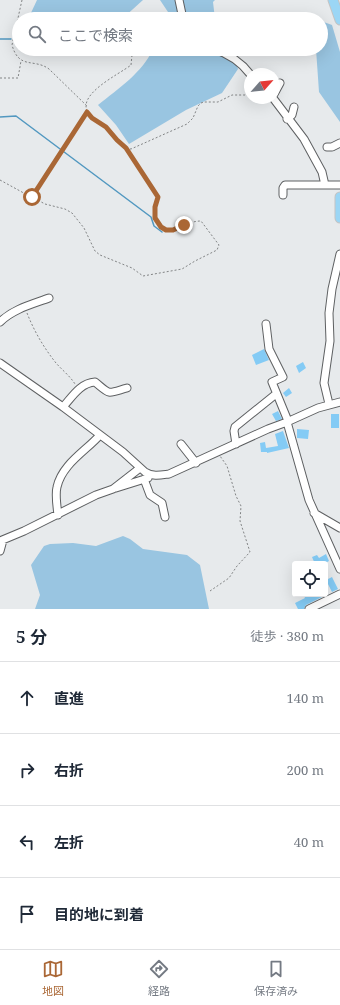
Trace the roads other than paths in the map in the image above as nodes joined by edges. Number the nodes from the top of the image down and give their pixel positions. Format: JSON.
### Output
{"nodes":[{"id":1,"x":179,"y":0,"type":"edge"},
{"id":2,"x":333,"y":0,"type":"edge"},
{"id":3,"x":182,"y":12,"type":"edge"},
{"id":4,"x":339,"y":14,"type":"edge"},
{"id":5,"x":230,"y":56,"type":"edge"},
{"id":6,"x":245,"y":68,"type":"edge"},
{"id":7,"x":277,"y":104,"type":"edge"},
{"id":8,"x":294,"y":107,"type":"dead end"},
{"id":9,"x":288,"y":119,"type":"junction"},
{"id":10,"x":340,"y":143,"type":"edge"},
{"id":11,"x":327,"y":147,"type":"dead end"},
{"id":12,"x":325,"y":185,"type":"junction"},
{"id":13,"x":340,"y":186,"type":"edge"},
{"id":14,"x":283,"y":195,"type":"dead end"},
{"id":15,"x":340,"y":197,"type":"edge"},
{"id":16,"x":340,"y":218,"type":"edge"},
{"id":17,"x":340,"y":254,"type":"edge"},
{"id":18,"x":49,"y":298,"type":"dead end"},
{"id":19,"x":0,"y":322,"type":"edge"},
{"id":20,"x":266,"y":324,"type":"dead end"},
{"id":21,"x":0,"y":363,"type":"edge"},
{"id":22,"x":127,"y":388,"type":"dead end"},
{"id":23,"x":276,"y":394,"type":"junction"},
{"id":24,"x":340,"y":402,"type":"edge"},
{"id":25,"x":329,"y":404,"type":"junction"},
{"id":26,"x":63,"y":407,"type":"junction"},
{"id":27,"x":288,"y":421,"type":"junction"},
{"id":28,"x":100,"y":435,"type":"junction"},
{"id":29,"x":181,"y":444,"type":"dead end"},
{"id":30,"x":236,"y":444,"type":"junction"},
{"id":31,"x":196,"y":463,"type":"junction"},
{"id":32,"x":140,"y":468,"type":"junction"},
{"id":33,"x":154,"y":476,"type":"junction"},
{"id":34,"x":144,"y":479,"type":"junction"},
{"id":35,"x":113,"y":489,"type":"junction"},
{"id":36,"x":314,"y":513,"type":"junction"},
{"id":37,"x":58,"y":515,"type":"junction"},
{"id":38,"x":165,"y":517,"type":"dead end"},
{"id":39,"x":340,"y":528,"type":"edge"},
{"id":40,"x":2,"y":540,"type":"edge"},
{"id":41,"x":0,"y":551,"type":"edge"},
{"id":42,"x":340,"y":569,"type":"edge"},
{"id":43,"x":340,"y":594,"type":"edge"},
{"id":44,"x":309,"y":609,"type":"edge"}],
"edges":[{"from":1,"to":3,"type":"street"},
{"from":2,"to":4,"type":"main road"},
{"from":5,"to":6,"type":"street"},
{"from":7,"to":9,"type":"street"},
{"from":8,"to":9,"type":"street"},
{"from":9,"to":12,"type":"street"},
{"from":10,"to":11,"type":"street"},
{"from":12,"to":13,"type":"street"},
{"from":12,"to":14,"type":"street"},
{"from":15,"to":16,"type":"main road"},
{"from":17,"to":25,"type":"street"},
{"from":18,"to":19,"type":"street"},
{"from":20,"to":23,"type":"street"},
{"from":21,"to":26,"type":"street"},
{"from":22,"to":26,"type":"street"},
{"from":23,"to":27,"type":"street"},
{"from":23,"to":30,"type":"street"},
{"from":24,"to":25,"type":"street"},
{"from":25,"to":27,"type":"street"},
{"from":26,"to":28,"type":"street"},
{"from":27,"to":30,"type":"street"},
{"from":27,"to":36,"type":"street"},
{"from":28,"to":32,"type":"street"},
{"from":28,"to":37,"type":"street"},
{"from":29,"to":31,"type":"street"},
{"from":30,"to":31,"type":"street"},
{"from":31,"to":33,"type":"street"},
{"from":32,"to":33,"type":"street"},
{"from":32,"to":35,"type":"street"},
{"from":33,"to":34,"type":"street"},
{"from":34,"to":35,"type":"street"},
{"from":34,"to":38,"type":"street"},
{"from":35,"to":37,"type":"street"},
{"from":36,"to":39,"type":"street"},
{"from":36,"to":42,"type":"street"},
{"from":37,"to":40,"type":"street"},
{"from":40,"to":41,"type":"street"},
{"from":43,"to":44,"type":"street"}]}
